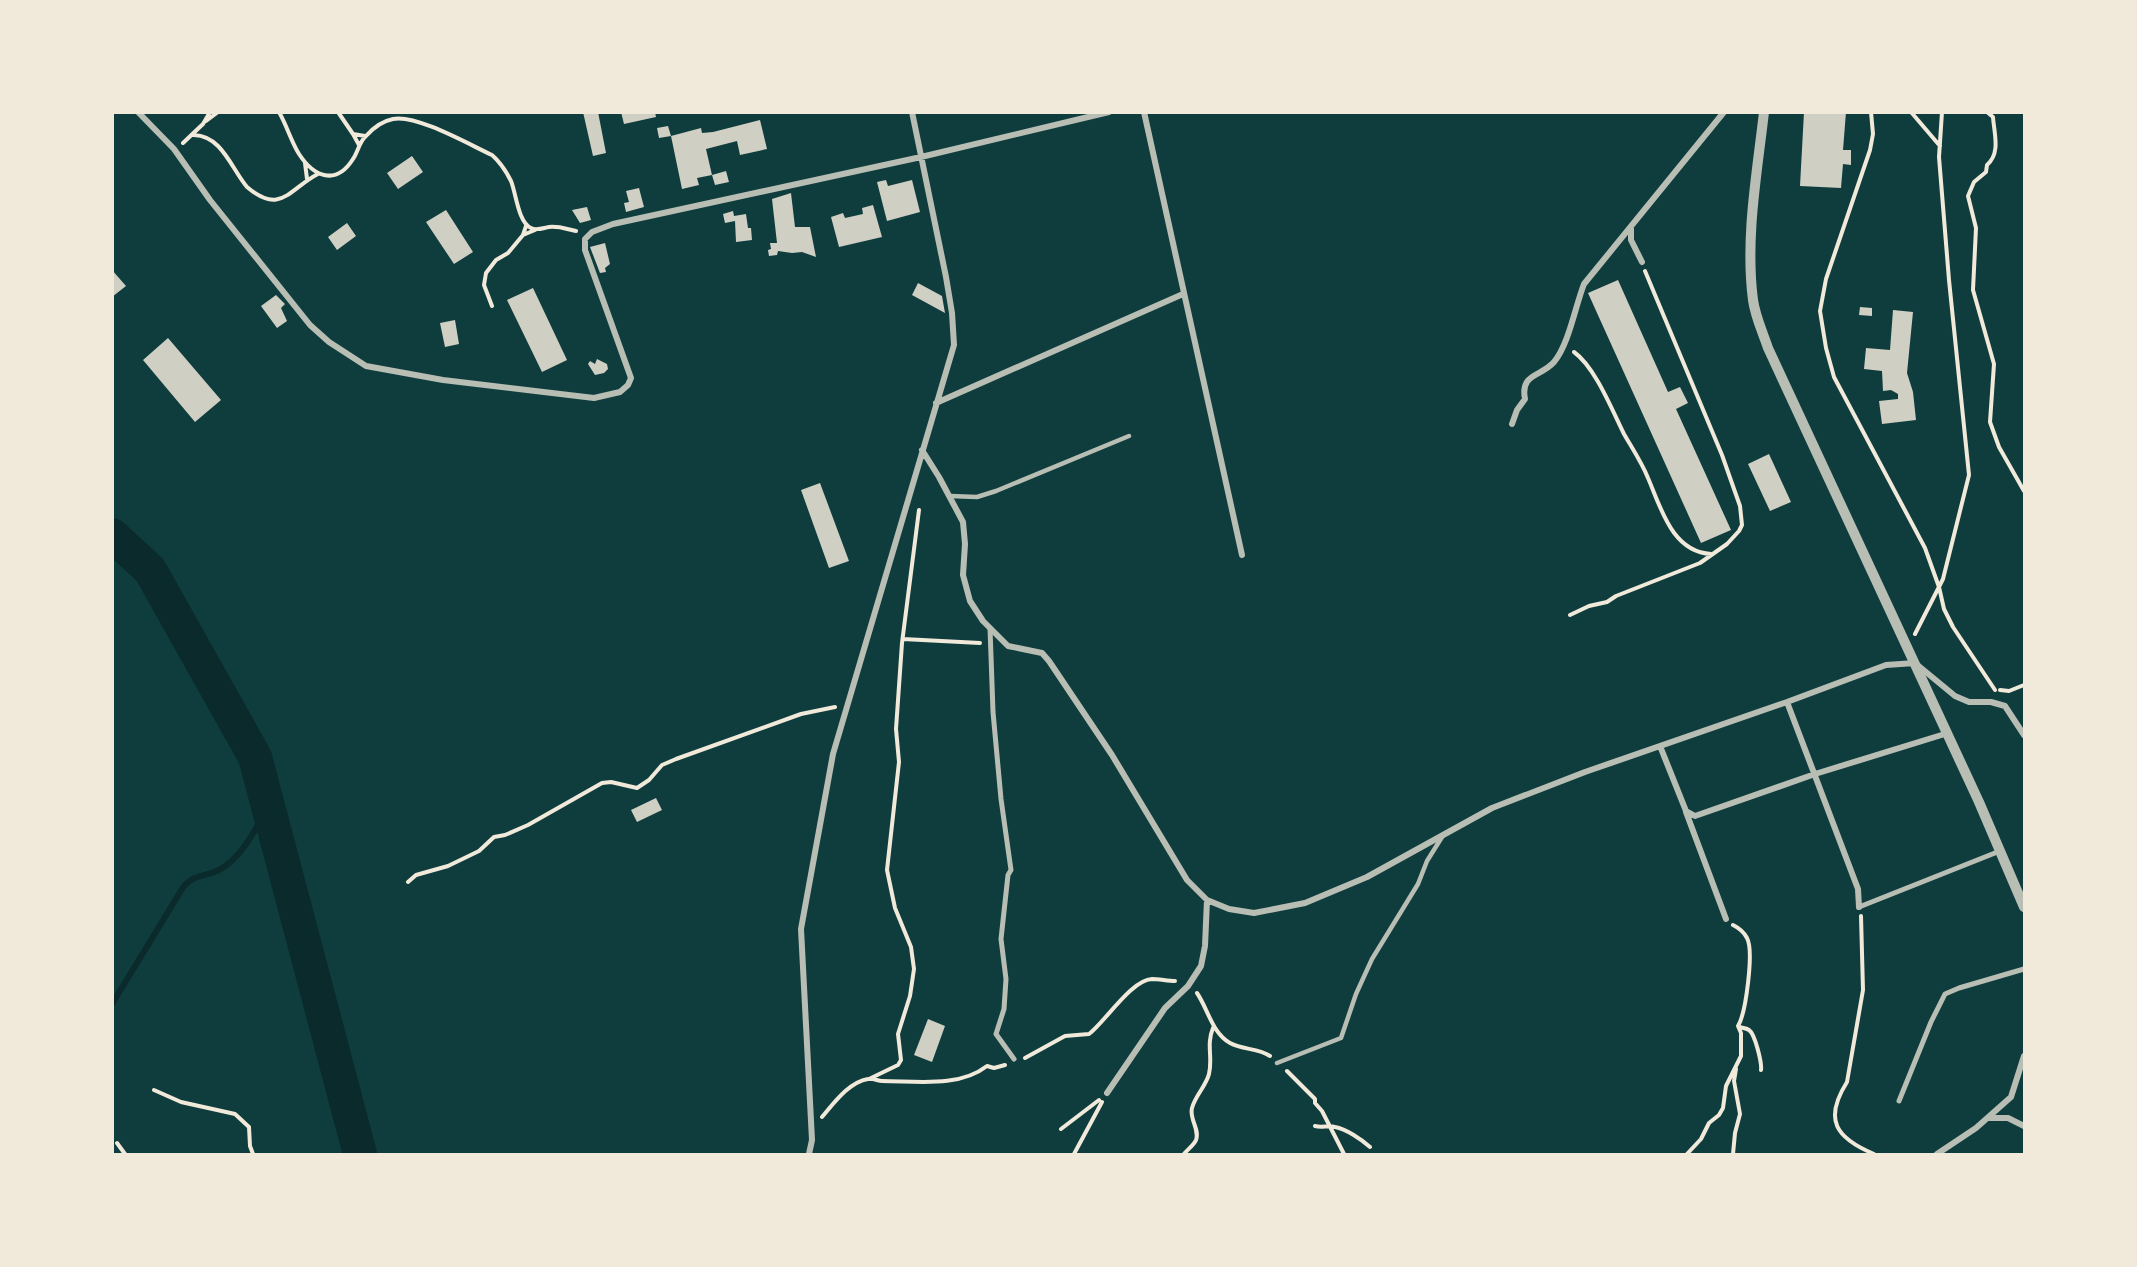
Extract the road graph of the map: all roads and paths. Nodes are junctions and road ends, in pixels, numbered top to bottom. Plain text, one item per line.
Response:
1 (138, 112) edge
2 (210, 112) edge
3 (218, 112) edge
4 (279, 112) edge
5 (338, 112) edge
6 (912, 112) edge
7 (1109, 112) edge
8 (1144, 112) edge
9 (1724, 112) edge
10 (1764, 112) edge
11 (1871, 112) edge
12 (1911, 112) edge
13 (1942, 112) edge
14 (1987, 112) edge
15 (203, 124) junction
16 (352, 134) junction
17 (194, 135) junction
18 (365, 136) junction
19 (359, 145) junction
20 (1940, 146) junction
21 (174, 149) junction
22 (921, 157) junction
23 (304, 160) junction
24 (319, 174) junction
25 (307, 180) junction
26 (526, 224) junction
27 (1631, 227) junction
28 (536, 230) junction
29 (592, 232) junction
30 (524, 235) junction
31 (1641, 262) joint
32 (1183, 294) junction
33 (492, 306) dead end
34 (1564, 346) junction
35 (936, 403) junction
36 (1512, 424) dead end
37 (1129, 436) dead end
38 (922, 450) junction
39 (2025, 491) edge
40 (950, 496) junction
41 (920, 502) dead end
42 (1712, 554) junction
43 (1242, 555) dead end
44 (1939, 587) junction
45 (1570, 615) dead end
46 (990, 628) junction
47 (903, 639) junction
48 (991, 644) junction
49 (1908, 648) junction
50 (1915, 663) junction
51 (2025, 685) edge
52 (1994, 688) junction
53 (1787, 702) junction
54 (848, 705) junction
55 (2005, 706) junction
56 (1948, 733) junction
57 (2025, 735) edge
58 (1660, 746) junction
59 (1815, 774) junction
60 (1686, 812) junction
61 (1695, 816) junction
62 (1692, 827) junction
63 (1443, 836) junction
64 (2001, 851) junction
65 (408, 882) dead end
66 (1208, 900) junction
67 (1859, 907) junction
68 (2025, 907) edge
69 (1726, 919) joint
70 (2025, 969) edge
71 (1738, 1026) junction
72 (1214, 1027) dead end
73 (2025, 1056) edge
74 (1014, 1059) dead end
75 (1277, 1063) dead end
76 (1737, 1066) junction
77 (1761, 1070) dead end
78 (869, 1079) dead end
79 (154, 1090) dead end
80 (1107, 1094) junction
81 (1899, 1101) dead end
82 (1987, 1118) junction
83 (1315, 1126) dead end
84 (2025, 1126) edge
85 (1061, 1129) dead end
86 (117, 1143) dead end
87 (1370, 1147) dead end
88 (125, 1155) edge
89 (253, 1155) edge
90 (809, 1155) edge
91 (1074, 1155) edge
92 (1184, 1155) edge
93 (1687, 1155) edge
94 (1734, 1155) edge
95 (1874, 1155) edge
96 (1937, 1155) edge

1 - 21 street
2 - 15 path
3 - 15 path
4 - 23 path
5 - 16 path
6 - 22 street
7 - 22 street
8 - 32 street
9 - 27 street
10 - 49 street
11 - 44 path
12 - 20 path
13 - 20 path
14 - 39 path
15 - 17 path
16 - 18 path
16 - 19 path
17 - 21 path
17 - 25 path
18 - 19 path
18 - 26 path
19 - 24 path
20 - 44 path
21 - 29 street
22 - 29 street
22 - 35 street
23 - 24 path
23 - 25 path
24 - 25 path
26 - 28 path
26 - 30 path
27 - 31 street
27 - 34 street
28 - 29 path
28 - 30 path
30 - 33 path
31 - 42 path
32 - 35 street
32 - 43 street
34 - 36 street
34 - 42 path
35 - 38 street
37 - 40 lane
38 - 40 street
38 - 54 street
40 - 46 street
41 - 47 path
42 - 45 path
44 - 49 path
44 - 52 path
46 - 48 street
46 - 66 street
47 - 48 path
47 - 78 path
48 - 74 street
49 - 50 street
50 - 53 street
50 - 55 street
50 - 56 street
51 - 52 path
52 - 55 path
53 - 58 street
53 - 59 street
54 - 65 path
54 - 90 street
55 - 57 street
56 - 59 street
56 - 64 street
58 - 60 street
58 - 63 street
59 - 61 street
59 - 67 street
60 - 61 street
60 - 62 street
61 - 62 street
62 - 69 street
63 - 66 street
63 - 75 lane
64 - 67 street
64 - 68 street
66 - 80 street
67 - 95 path
69 - 71 path
70 - 81 street
71 - 76 path
71 - 77 path
72 - 92 path
73 - 82 street
76 - 93 path
76 - 94 path
79 - 89 path
80 - 85 path
80 - 91 path
82 - 84 street
82 - 96 street
83 - 87 path
86 - 88 path

